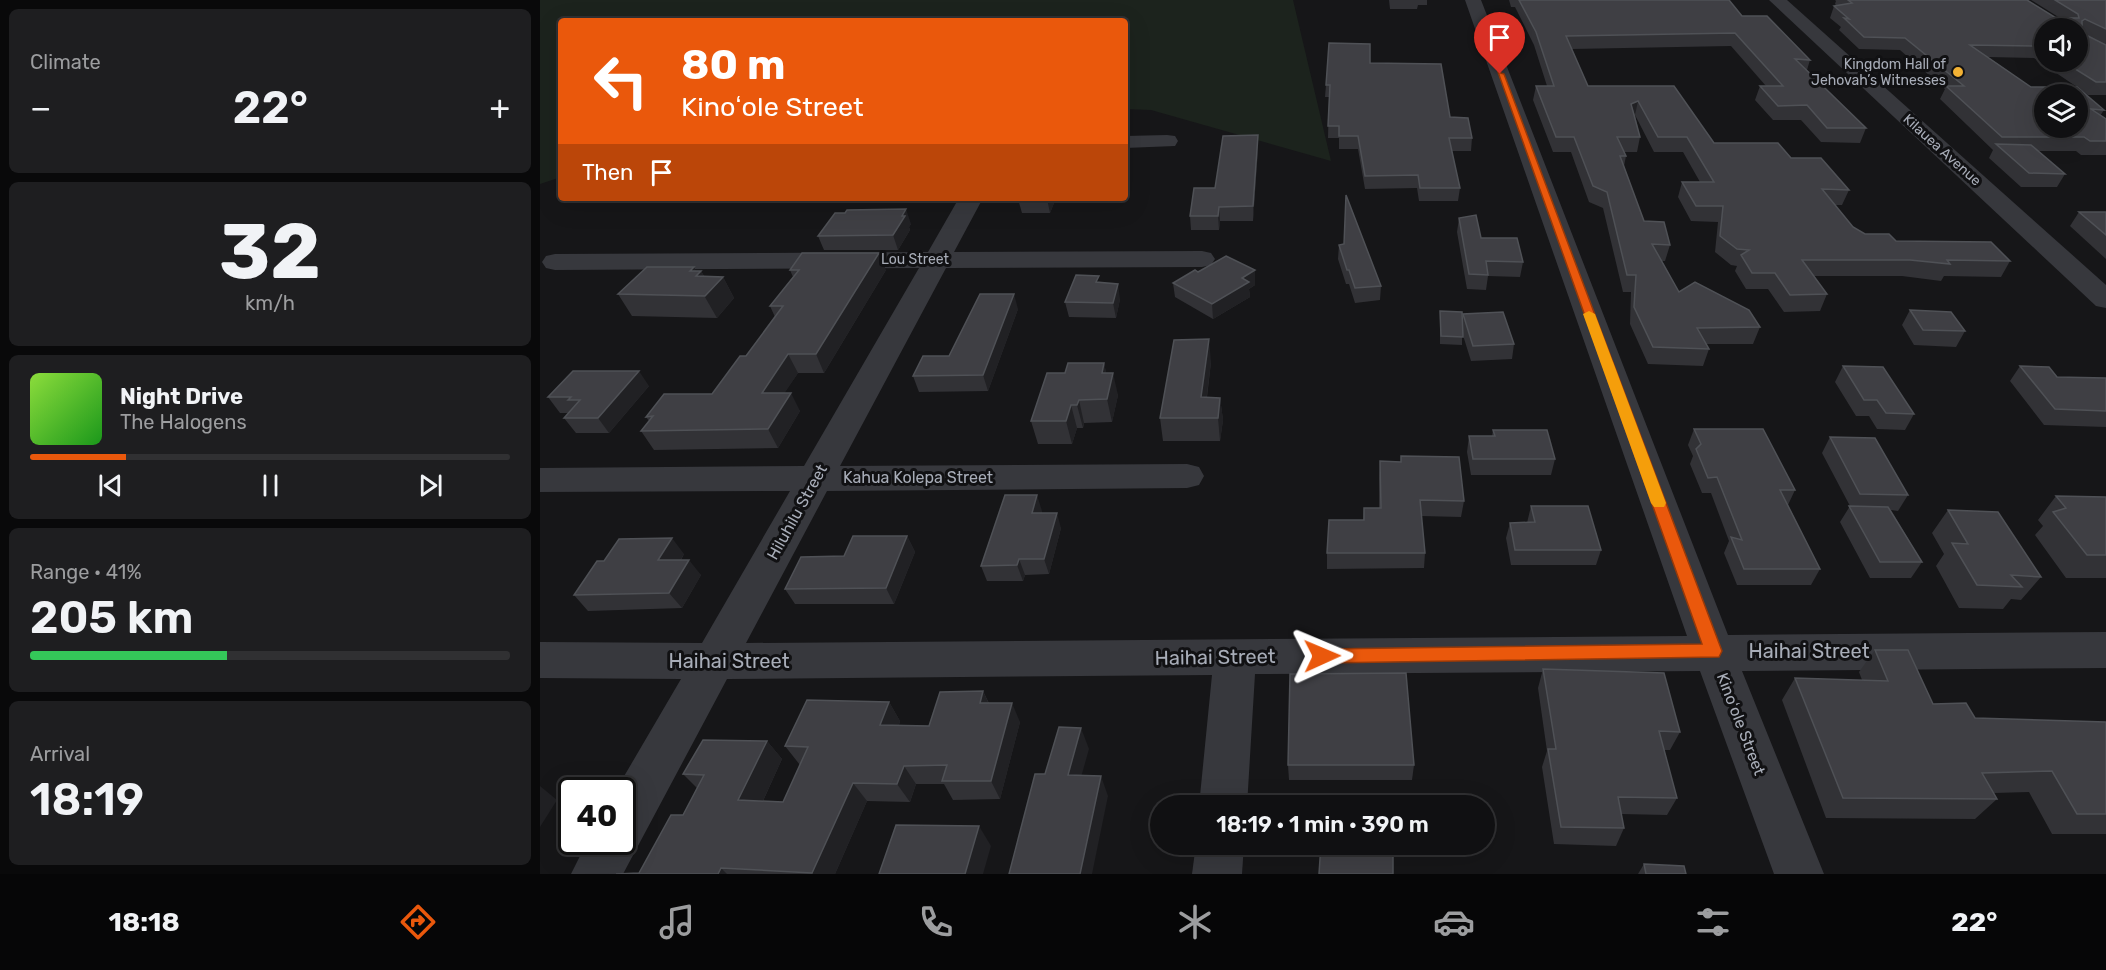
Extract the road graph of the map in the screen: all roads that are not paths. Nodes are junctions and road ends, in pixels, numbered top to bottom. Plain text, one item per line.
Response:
1 (1473, 0) edge
2 (1777, 0) edge
3 (1167, 141) dead end
4 (1128, 142) edge
5 (969, 201) edge
6 (938, 259) junction
7 (1203, 259) dead end
8 (555, 262) dead end
9 (2106, 300) edge
10 (1187, 476) dead end
11 (816, 478) junction
12 (540, 480) edge
13 (2106, 650) edge
14 (1713, 651) junction
15 (1235, 657) junction
16 (540, 660) edge
17 (714, 662) junction
18 (1224, 795) edge
19 (636, 801) edge
20 (607, 855) edge
21 (1219, 855) edge
22 (596, 874) edge
23 (1217, 874) edge
24 (1799, 874) edge

1 - 14 street, Kinoʻole Street
2 - 9 street, Kilauea Avenue
3 - 4 street
5 - 6 street, Hiluhilu Street
6 - 7 street, Lou Street
6 - 8 street, Lou Street
6 - 11 street, Hiluhilu Street
10 - 11 street, Kahua Kolepa Street
11 - 12 street, Kahua Kolepa Street
11 - 17 street, Hiluhilu Street
13 - 14 street, Haihai Street
14 - 15 street, Haihai Street
14 - 24 street, Kinoʻole Street
15 - 17 street, Haihai Street
15 - 18 street
16 - 17 street, Haihai Street
17 - 19 street, Hiluhilu Street
20 - 22 street
21 - 23 street

